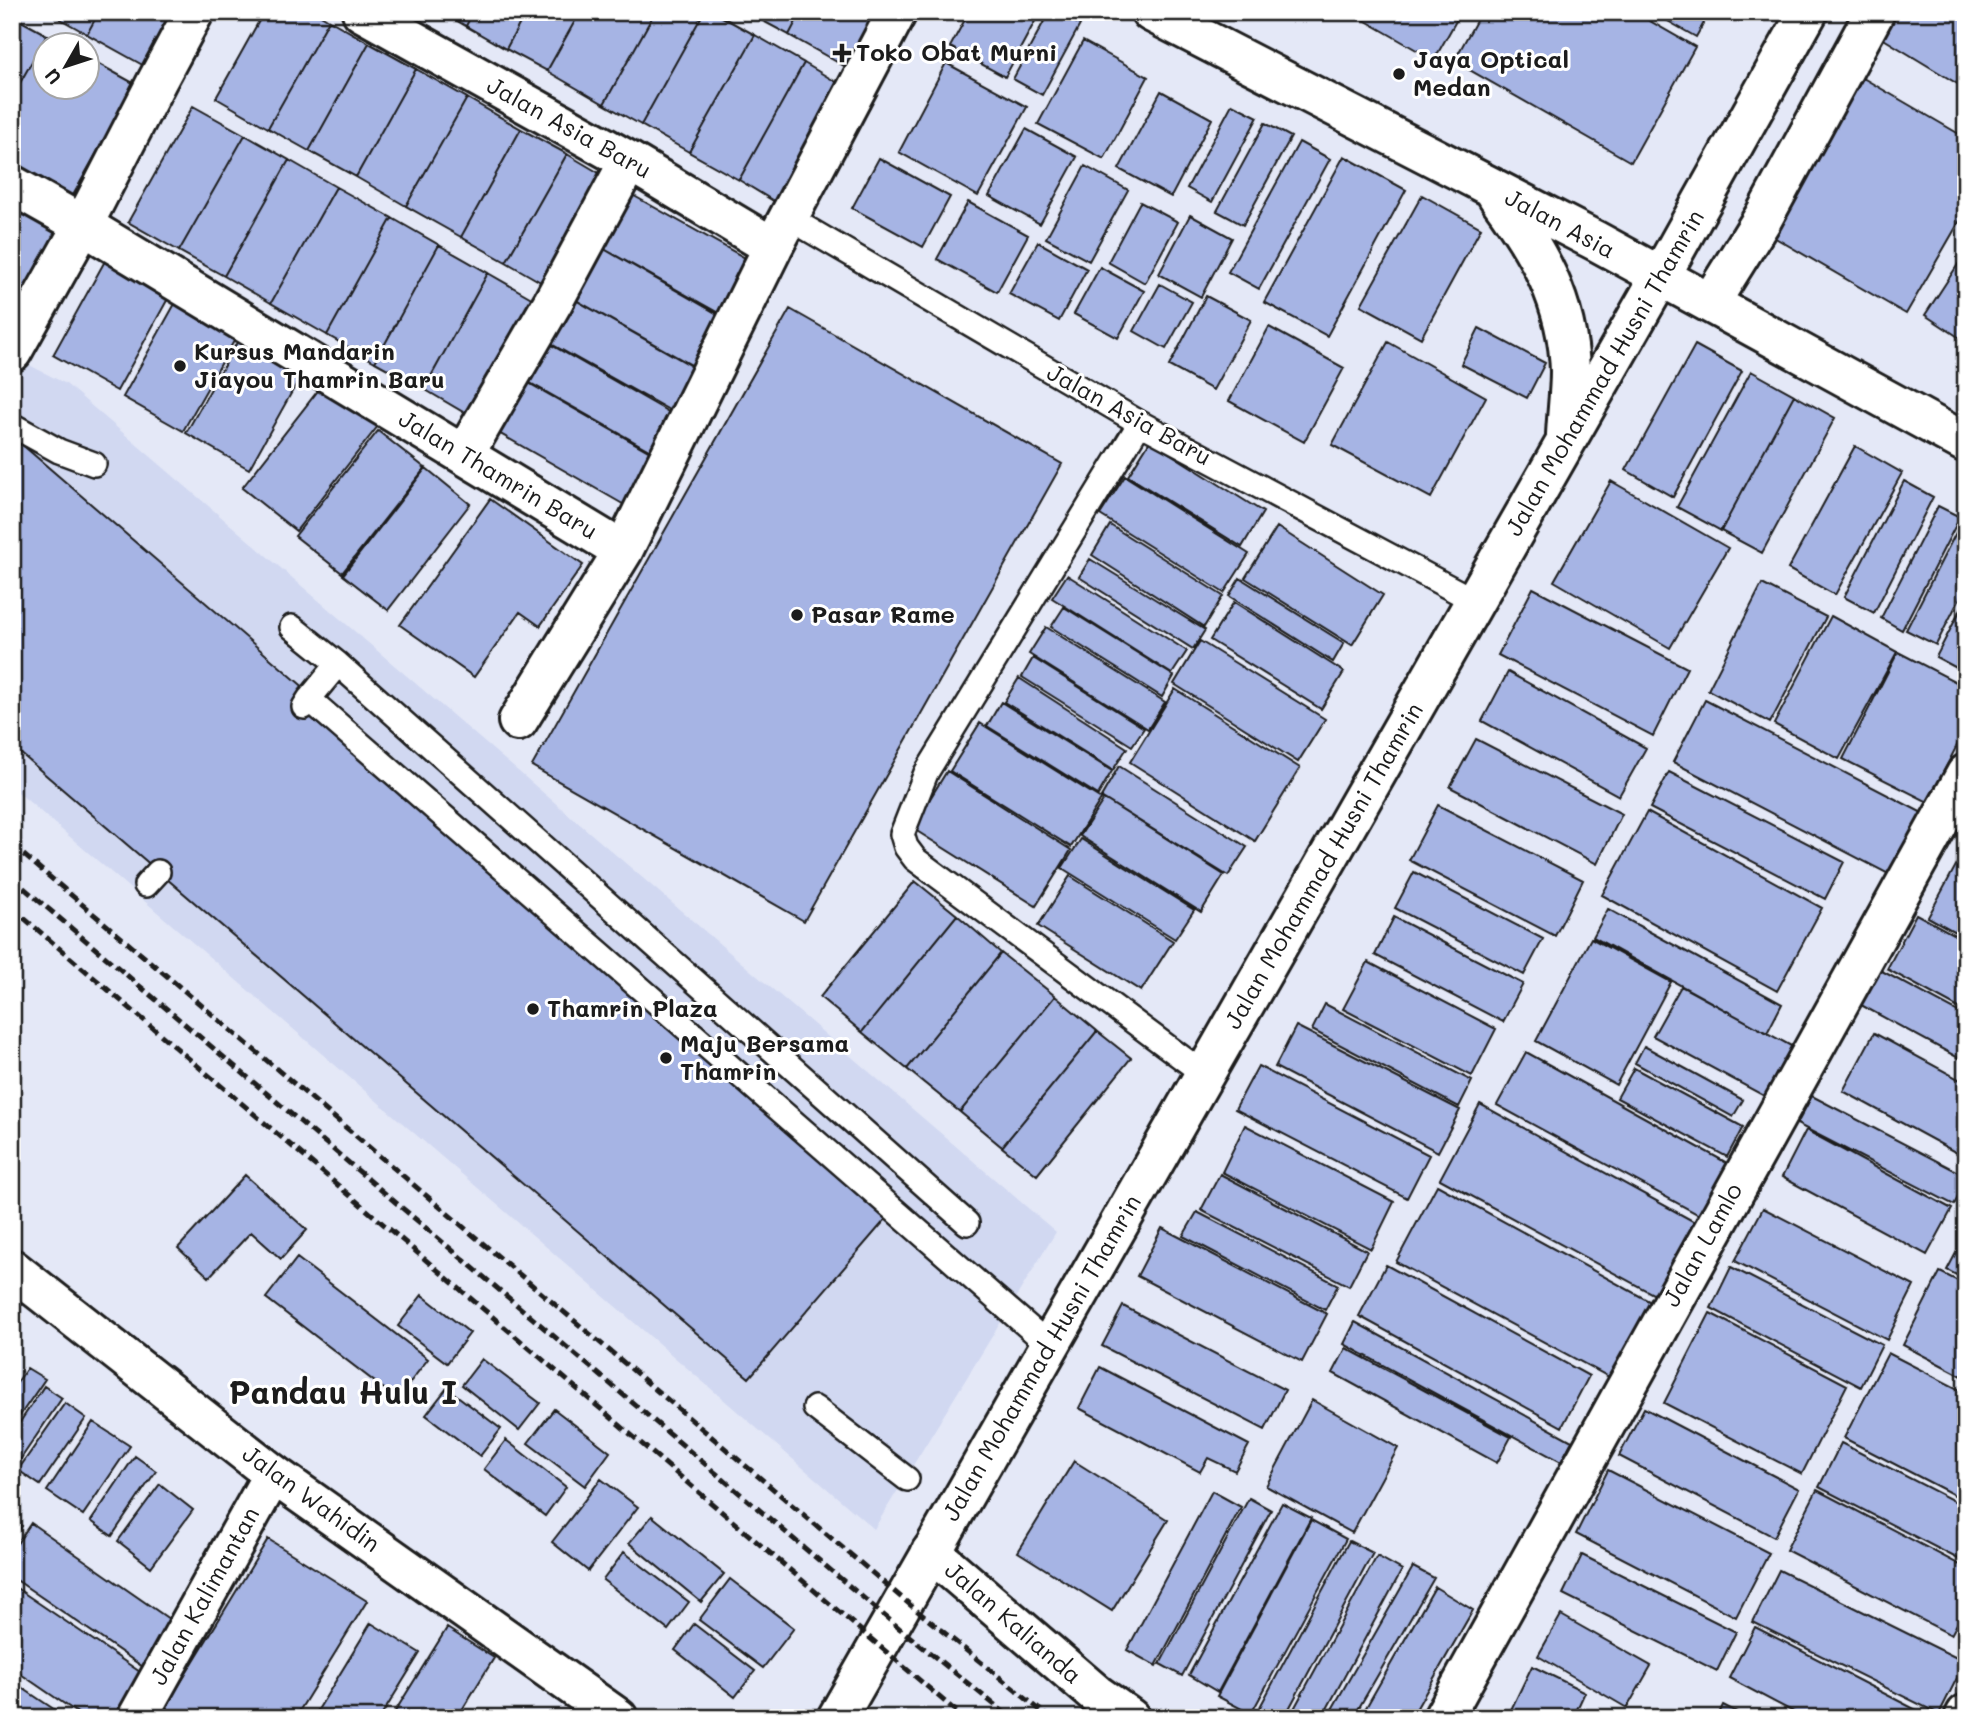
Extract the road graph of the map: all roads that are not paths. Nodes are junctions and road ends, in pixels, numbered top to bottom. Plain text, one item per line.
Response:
1 (194, 12) edge
2 (362, 12) edge
3 (897, 12) edge
4 (1151, 12) edge
5 (1808, 12) edge
6 (1875, 12) edge
7 (629, 161) junction
8 (12, 185) edge
9 (1492, 188) junction
10 (83, 225) junction
11 (781, 232) junction
12 (1660, 276) junction
13 (1710, 303) junction
14 (12, 352) edge
15 (1140, 423) junction
16 (12, 425) edge
17 (1566, 442) junction
18 (1966, 443) edge
19 (464, 455) junction
20 (94, 464) dead end
21 (623, 551) junction
22 (1475, 601) junction
23 (292, 627) dead end
24 (338, 664) junction
25 (518, 721) dead end
26 (1966, 774) edge
27 (1205, 1074) junction
28 (967, 1223) dead end
29 (12, 1269) edge
30 (1049, 1345) junction
31 (814, 1408) dead end
32 (273, 1474) junction
33 (907, 1479) dead end
34 (931, 1552) junction
35 (136, 1718) edge
36 (618, 1718) edge
37 (836, 1718) edge
38 (1130, 1718) edge
39 (1443, 1718) edge

1 - 10 street
2 - 7 street, Jalan Asia Baru
3 - 11 street
4 - 9 street, Jalan Asia
5 - 12 street, Jalan Mohammad Husni Thamrin
6 - 13 street
7 - 11 street, Jalan Asia Baru
7 - 19 street
8 - 10 street, Jalan Thamrin Baru
9 - 12 street, Jalan Asia
9 - 17 street
10 - 14 street
10 - 19 street, Jalan Thamrin Baru
11 - 15 lane, Jalan Asia Baru
11 - 21 street
12 - 13 street, Jalan Asia
12 - 17 street, Jalan Mohammad Husni Thamrin
13 - 18 street, Jalan Asia
15 - 22 lane, Jalan Asia Baru
15 - 27 lane
16 - 20 lane
17 - 22 street, Jalan Mohammad Husni Thamrin
19 - 21 street, Jalan Thamrin Baru
21 - 25 street
22 - 27 street, Jalan Mohammad Husni Thamrin
23 - 24 lane
24 - 28 lane
24 - 30 lane
26 - 39 street, Jalan Lamlo
27 - 30 street, Jalan Mohammad Husni Thamrin
29 - 32 street, Jalan Wahidin
30 - 34 street, Jalan Mohammad Husni Thamrin
31 - 33 lane
32 - 35 street, Jalan Kalimantan
32 - 36 street, Jalan Wahidin
34 - 37 street, Jalan Mohammad Husni Thamrin
34 - 38 street, Jalan Kalianda

